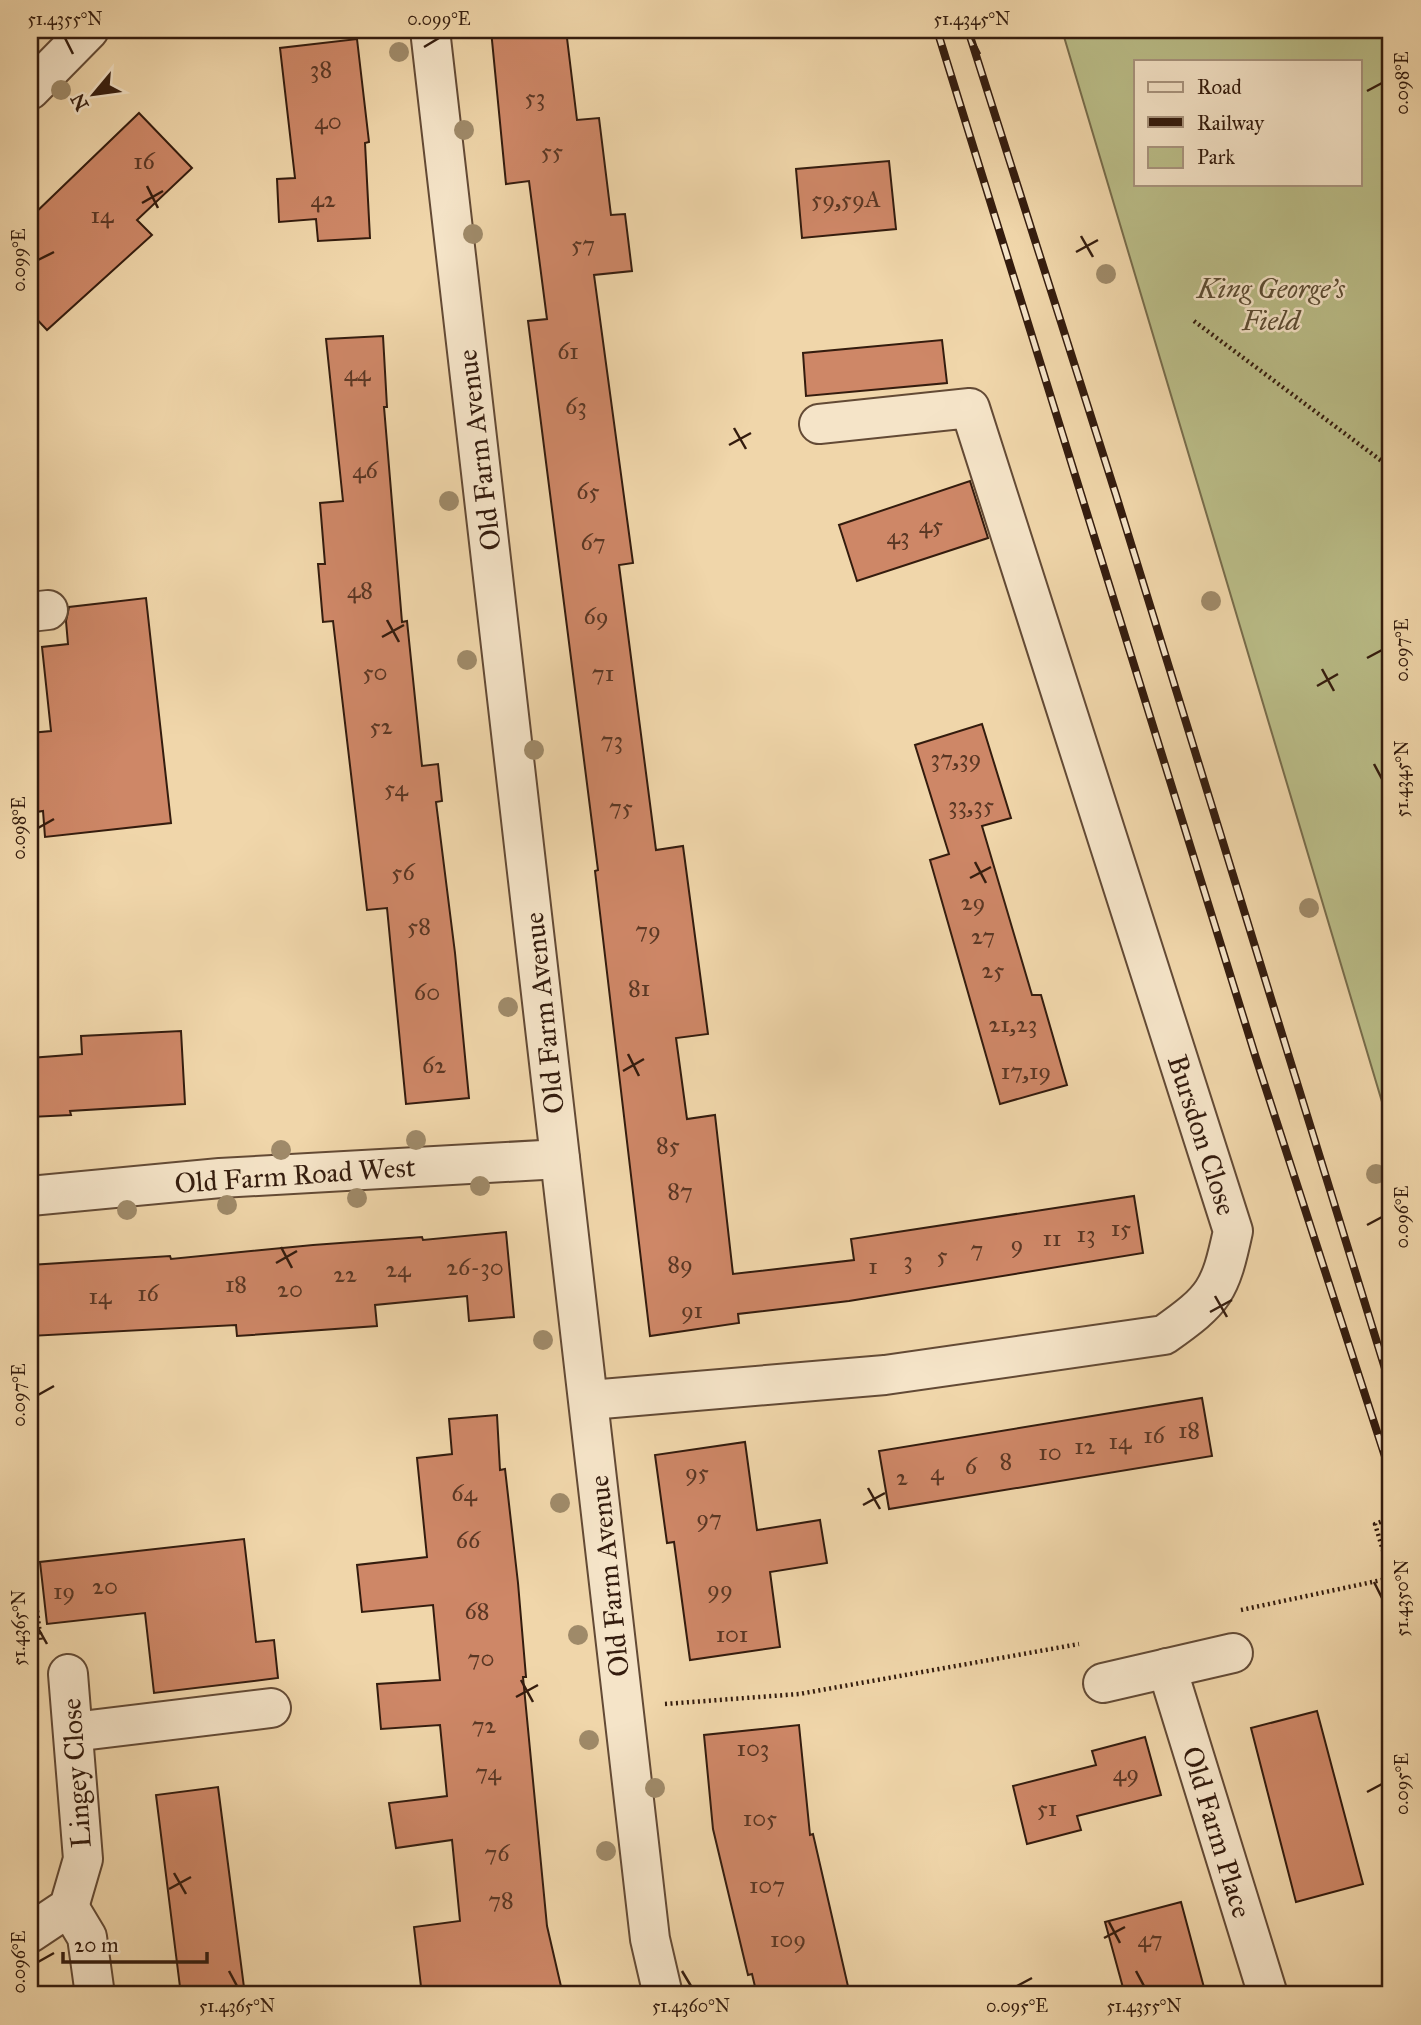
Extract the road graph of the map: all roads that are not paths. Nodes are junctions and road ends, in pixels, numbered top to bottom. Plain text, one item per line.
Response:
1 (89, 30) edge
2 (430, 30) edge
3 (30, 90) edge
4 (819, 424) dead end
5 (560, 1159) junction
6 (30, 1196) edge
7 (590, 1400) junction
8 (1233, 1653) dead end
9 (1167, 1668) junction
10 (68, 1674) road end
11 (1103, 1683) dead end
12 (271, 1708) dead end
13 (73, 1732) junction
14 (69, 1907) junction
15 (30, 1933) edge
16 (95, 1995) edge
17 (663, 1995) edge
18 (1268, 1995) edge

1 - 3 street
2 - 5 street, Old Farm Avenue
4 - 7 street, Bursdon Close
5 - 6 street, Old Farm Road West
5 - 7 street, Old Farm Avenue
7 - 17 street, Old Farm Avenue
8 - 9 street
9 - 11 street
9 - 18 street, Old Farm Place
10 - 13 street, Lingey Close
12 - 13 street
13 - 14 street, Lingey Close
14 - 15 street
14 - 16 street

